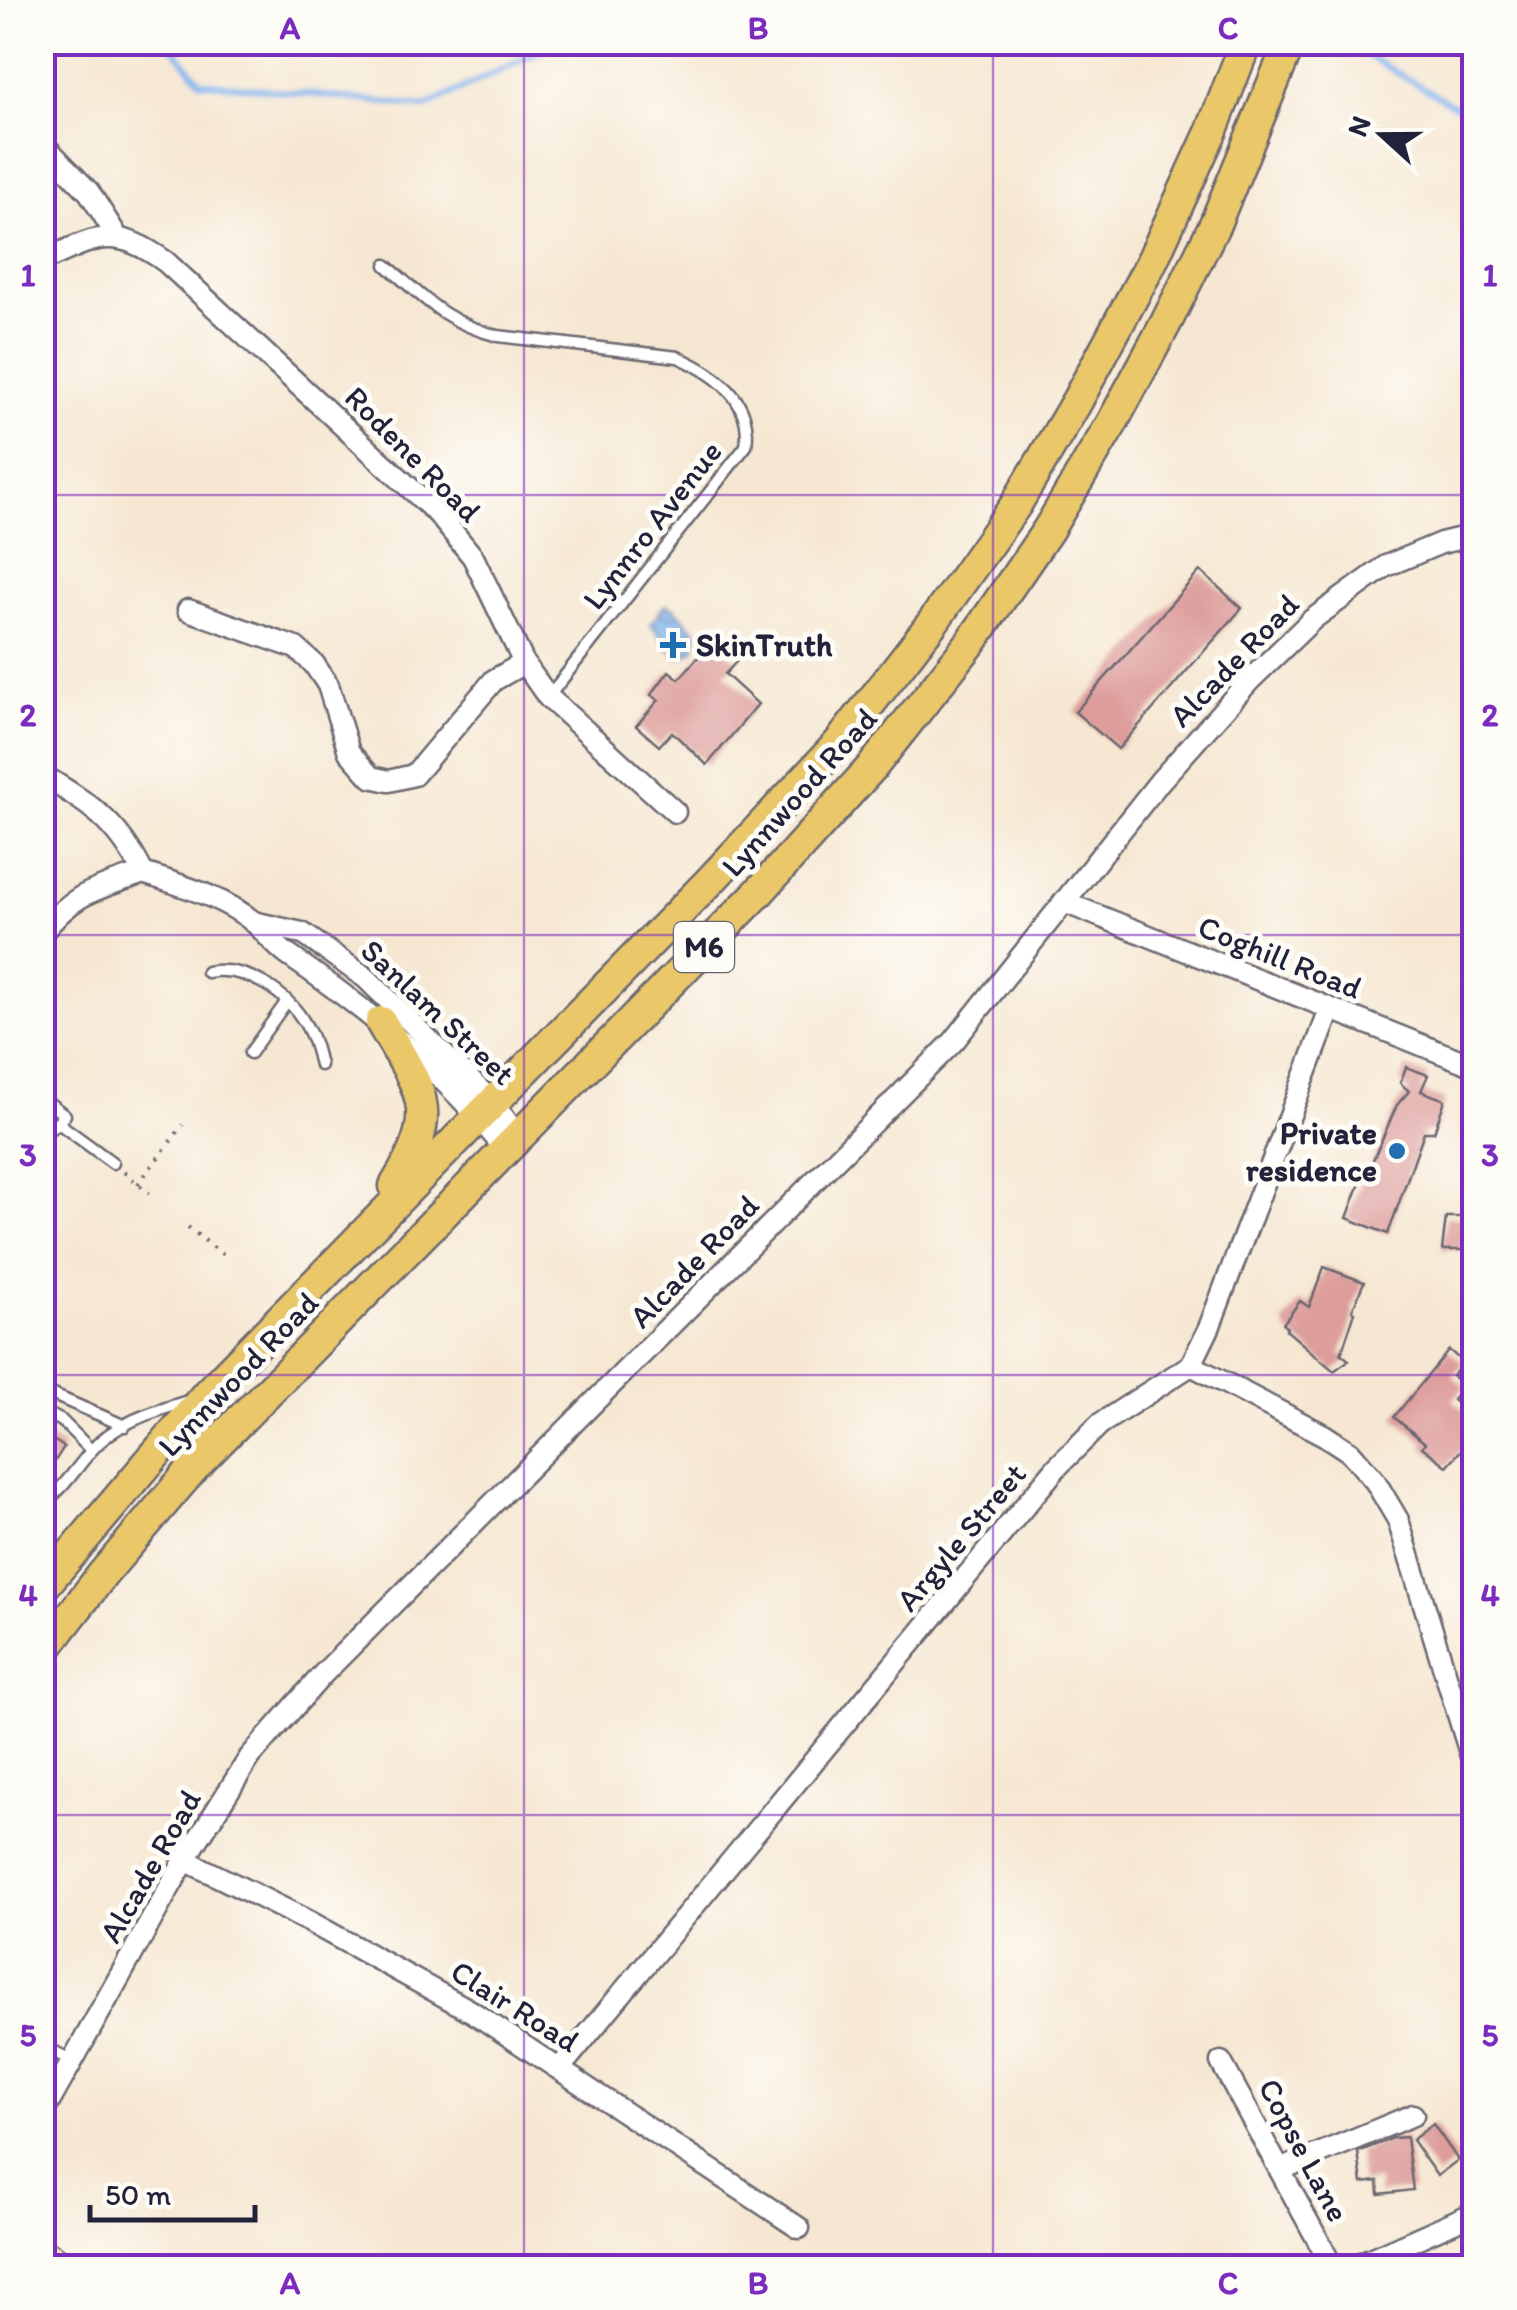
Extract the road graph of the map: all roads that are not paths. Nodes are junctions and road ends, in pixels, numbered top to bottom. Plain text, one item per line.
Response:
1 (1246, 42) edge
2 (1290, 42) edge
3 (42, 143) edge
4 (118, 238) junction
5 (42, 261) edge
6 (386, 265) dead end
7 (1474, 535) edge
8 (188, 610) dead end
9 (524, 664) junction
10 (548, 697) junction
11 (42, 775) edge
12 (675, 812) dead end
13 (143, 873) junction
14 (1064, 902) junction
15 (254, 922) junction
16 (42, 932) edge
17 (208, 972) dead end
18 (287, 1002) junction
19 (1330, 1010) junction
20 (381, 1022) junction
21 (250, 1053) dead end
22 (320, 1065) dead end
23 (1474, 1066) edge
24 (42, 1098) edge
25 (485, 1109) junction
26 (53, 1122) edge
27 (512, 1142) junction
28 (112, 1163) road end
29 (369, 1226) junction
30 (1191, 1365) junction
31 (42, 1390) edge
32 (206, 1394) junction
33 (42, 1411) edge
34 (126, 1426) junction
35 (91, 1450) junction
36 (42, 1506) edge
37 (42, 1588) edge
38 (42, 1654) edge
39 (1474, 1766) edge
40 (185, 1860) junction
41 (42, 2044) edge
42 (73, 2062) junction
43 (1222, 2062) dead end
44 (560, 2068) junction
45 (42, 2115) edge
46 (1414, 2115) dead end
47 (1282, 2169) junction
48 (1474, 2213) edge
49 (799, 2228) dead end
50 (42, 2253) edge
51 (68, 2268) edge
52 (1334, 2268) edge
53 (1350, 2268) edge

1 - 25 main road, Lynnwood Road / M6
2 - 27 main road, Lynnwood Road / M6
3 - 4 street
4 - 5 street
4 - 9 street, Rodene Road
6 - 10 lane, Lynnro Avenue
7 - 14 street, Alcade Road
8 - 9 street
9 - 10 street, Rodene Road
10 - 12 street, Rodene Road
11 - 13 street
13 - 15 street, Sanlam Street
13 - 16 street
14 - 19 street, Coghill Road
14 - 40 street, Alcade Road
15 - 20 street, Sanlam Street
15 - 25 street, Sanlam Street
17 - 18 lane
18 - 21 lane
18 - 22 lane
19 - 23 street, Coghill Road
19 - 30 street
20 - 25 street, Sanlam Street
20 - 29 main road
24 - 26 lane
25 - 27 street, Sanlam Street
25 - 29 main road, Lynnwood Road / M6
26 - 28 lane
27 - 38 main road, Lynnwood Road / M6
29 - 32 main road, Lynnwood Road / M6
30 - 39 street
30 - 44 street, Argyle Street
31 - 34 lane
32 - 34 lane
32 - 37 main road, Lynnwood Road / M6
33 - 35 lane
34 - 35 lane
35 - 36 lane
40 - 42 street, Alcade Road
40 - 44 street, Clair Road
41 - 42 lane
42 - 45 street, Alcade Road
43 - 47 street, Copse Lane
44 - 49 street, Clair Road
46 - 47 street
47 - 52 street, Copse Lane
48 - 53 street
50 - 51 street

